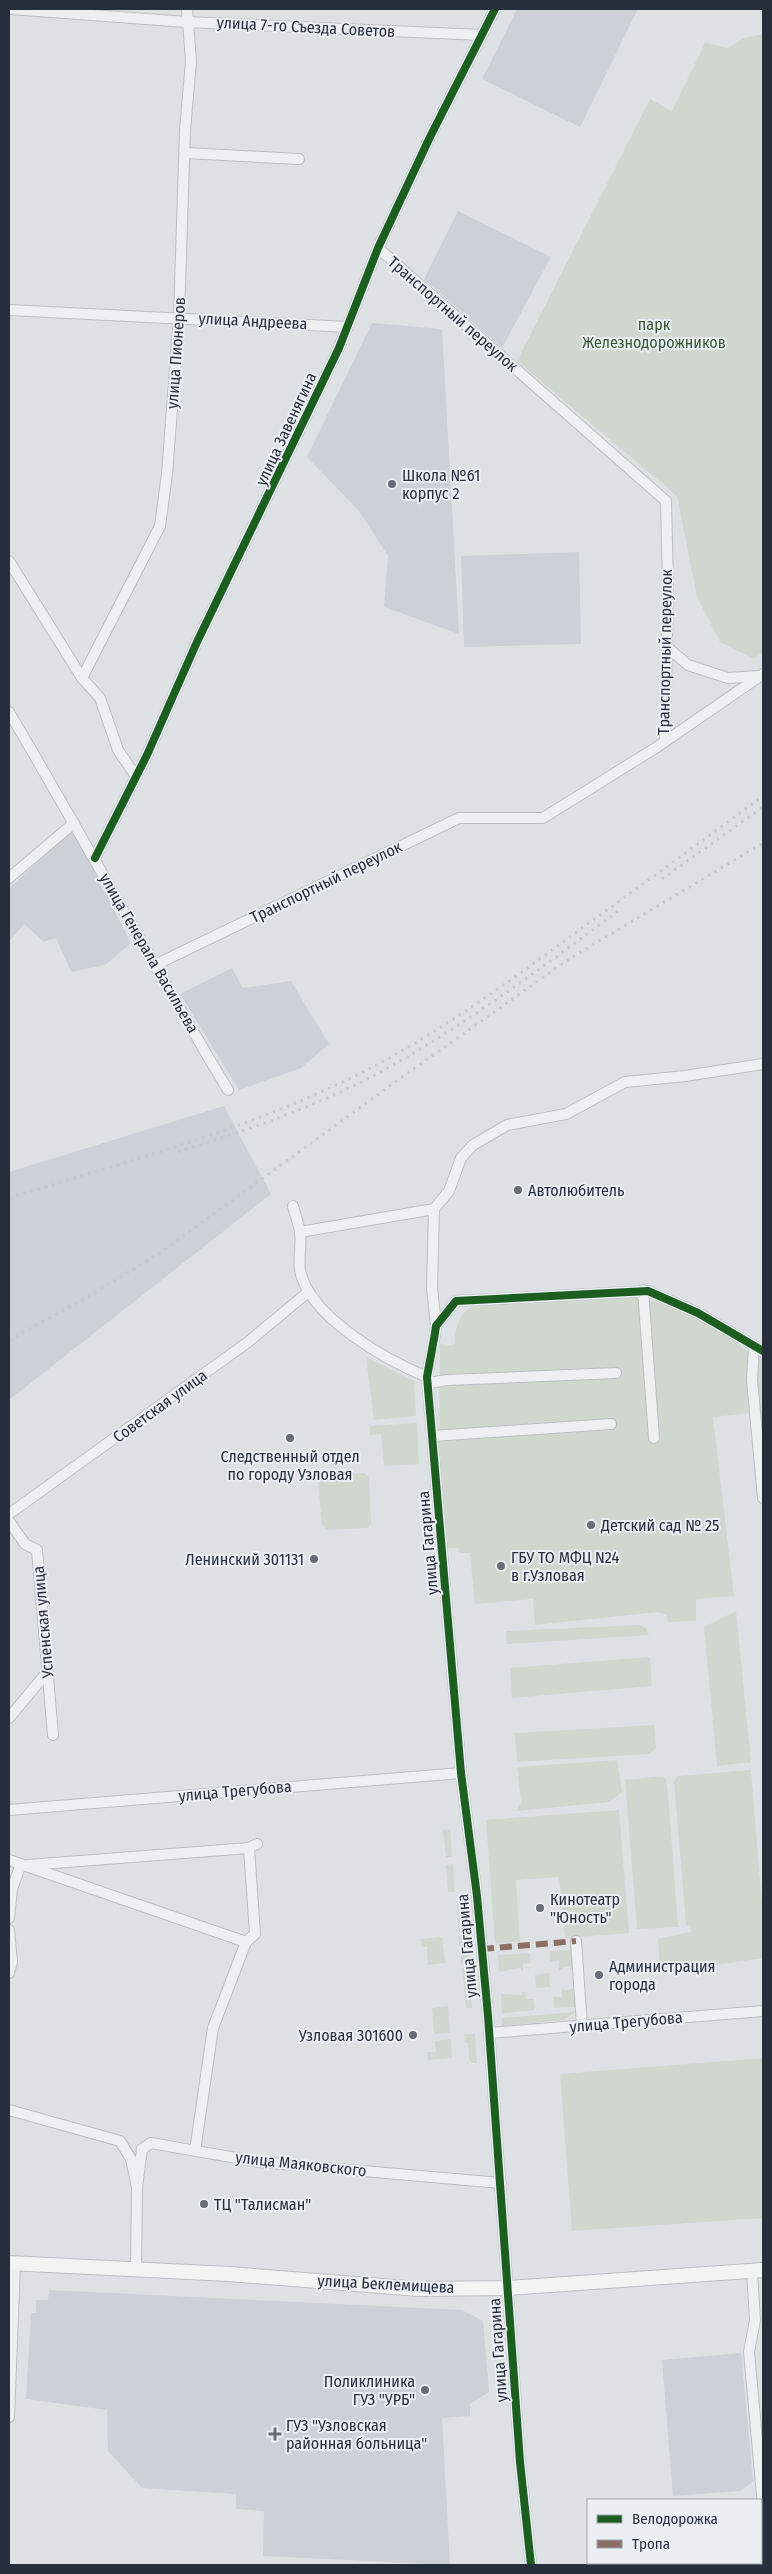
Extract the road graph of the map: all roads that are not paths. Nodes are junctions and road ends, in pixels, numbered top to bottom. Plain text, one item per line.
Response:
1 (10, 9) edge
2 (187, 9) edge
3 (495, 9) edge
4 (186, 22) junction
5 (482, 35) junction
6 (185, 153) junction
7 (299, 159) dead end
8 (378, 248) junction
9 (9, 310) edge
10 (180, 317) junction
11 (348, 327) junction
12 (9, 561) edge
13 (667, 647) junction
14 (763, 674) edge
15 (82, 678) junction
16 (9, 712) edge
17 (665, 741) junction
18 (135, 775) junction
19 (74, 823) junction
20 (95, 858) junction
21 (9, 878) edge
22 (155, 965) junction
23 (763, 1064) edge
24 (228, 1090) dead end
25 (293, 1206) dead end
26 (434, 1209) junction
27 (300, 1232) junction
28 (643, 1290) junction
29 (307, 1293) junction
30 (436, 1326) junction
31 (760, 1348) edge
32 (616, 1373) dead end
33 (428, 1380) junction
34 (611, 1424) dead end
35 (432, 1436) junction
36 (654, 1438) dead end
37 (763, 1498) edge
38 (9, 1514) edge
39 (9, 1521) edge
40 (48, 1671) junction
41 (9, 1718) edge
42 (53, 1735) dead end
43 (461, 1773) junction
44 (9, 1810) edge
45 (9, 1860) edge
46 (23, 1865) junction
47 (9, 1918) edge
48 (9, 1930) edge
49 (576, 1941) dead end
50 (246, 1942) junction
51 (9, 1973) edge
52 (763, 2011) edge
53 (582, 2026) junction
54 (489, 2033) junction
55 (9, 2110) edge
56 (195, 2151) junction
57 (501, 2183) junction
58 (137, 2186) junction
59 (12, 2264) edge
60 (136, 2269) junction
61 (758, 2271) edge
62 (508, 2288) junction
63 (9, 2417) edge
64 (763, 2506) edge
65 (531, 2565) edge

1 - 4 street, улица 7-го Съезда Советов
2 - 4 street, улица Пионеров
3 - 5 street, улица Завенягина
4 - 5 street, улица 7-го Съезда Советов
4 - 6 street, улица Пионеров
5 - 8 street, улица Завенягина
6 - 7 street
6 - 10 street, улица Пионеров
8 - 11 street, улица Завенягина
8 - 13 street, Транспортный переулок
9 - 10 street, улица Андреева
10 - 11 street, улица Андреева
10 - 15 street, улица Пионеров
11 - 18 street, улица Завенягина
12 - 15 street
13 - 14 street
13 - 17 street, Транспортный переулок
14 - 17 street
15 - 18 street
16 - 19 street, улица Генерала Васильева
17 - 22 street, Транспортный переулок
18 - 20 street, улица Завенягина
19 - 20 street, улица Генерала Васильева
19 - 21 street
20 - 22 street, улица Генерала Васильева
22 - 24 street, улица Генерала Васильева
23 - 26 street
25 - 27 street
26 - 27 street
26 - 30 street
27 - 29 street
28 - 30 street
28 - 31 street
28 - 36 street
29 - 33 street
29 - 38 street, Советская улица
30 - 33 street, улица Гагарина
31 - 37 street
32 - 33 street
33 - 35 street, улица Гагарина
34 - 35 street
35 - 43 street, улица Гагарина
39 - 40 street, Успенская улица
40 - 41 street
40 - 42 street, Успенская улица
43 - 44 street, улица Трегубова
43 - 54 street, улица Гагарина
45 - 46 street
46 - 47 street
46 - 50 street
46 - 50 street
48 - 51 street
49 - 53 street
50 - 56 street
52 - 53 street, улица Трегубова
53 - 54 street, улица Трегубова
54 - 57 street, улица Гагарина
55 - 58 street, улица Маяковского
56 - 57 street, улица Маяковского
56 - 58 street, улица Маяковского
57 - 62 street, улица Гагарина
58 - 60 street, улица Маяковского
59 - 60 main road, улица Беклемищева
59 - 63 street
60 - 62 main road, улица Беклемищева
61 - 62 main road, улица Беклемищева
61 - 64 street
62 - 65 street, улица Гагарина

